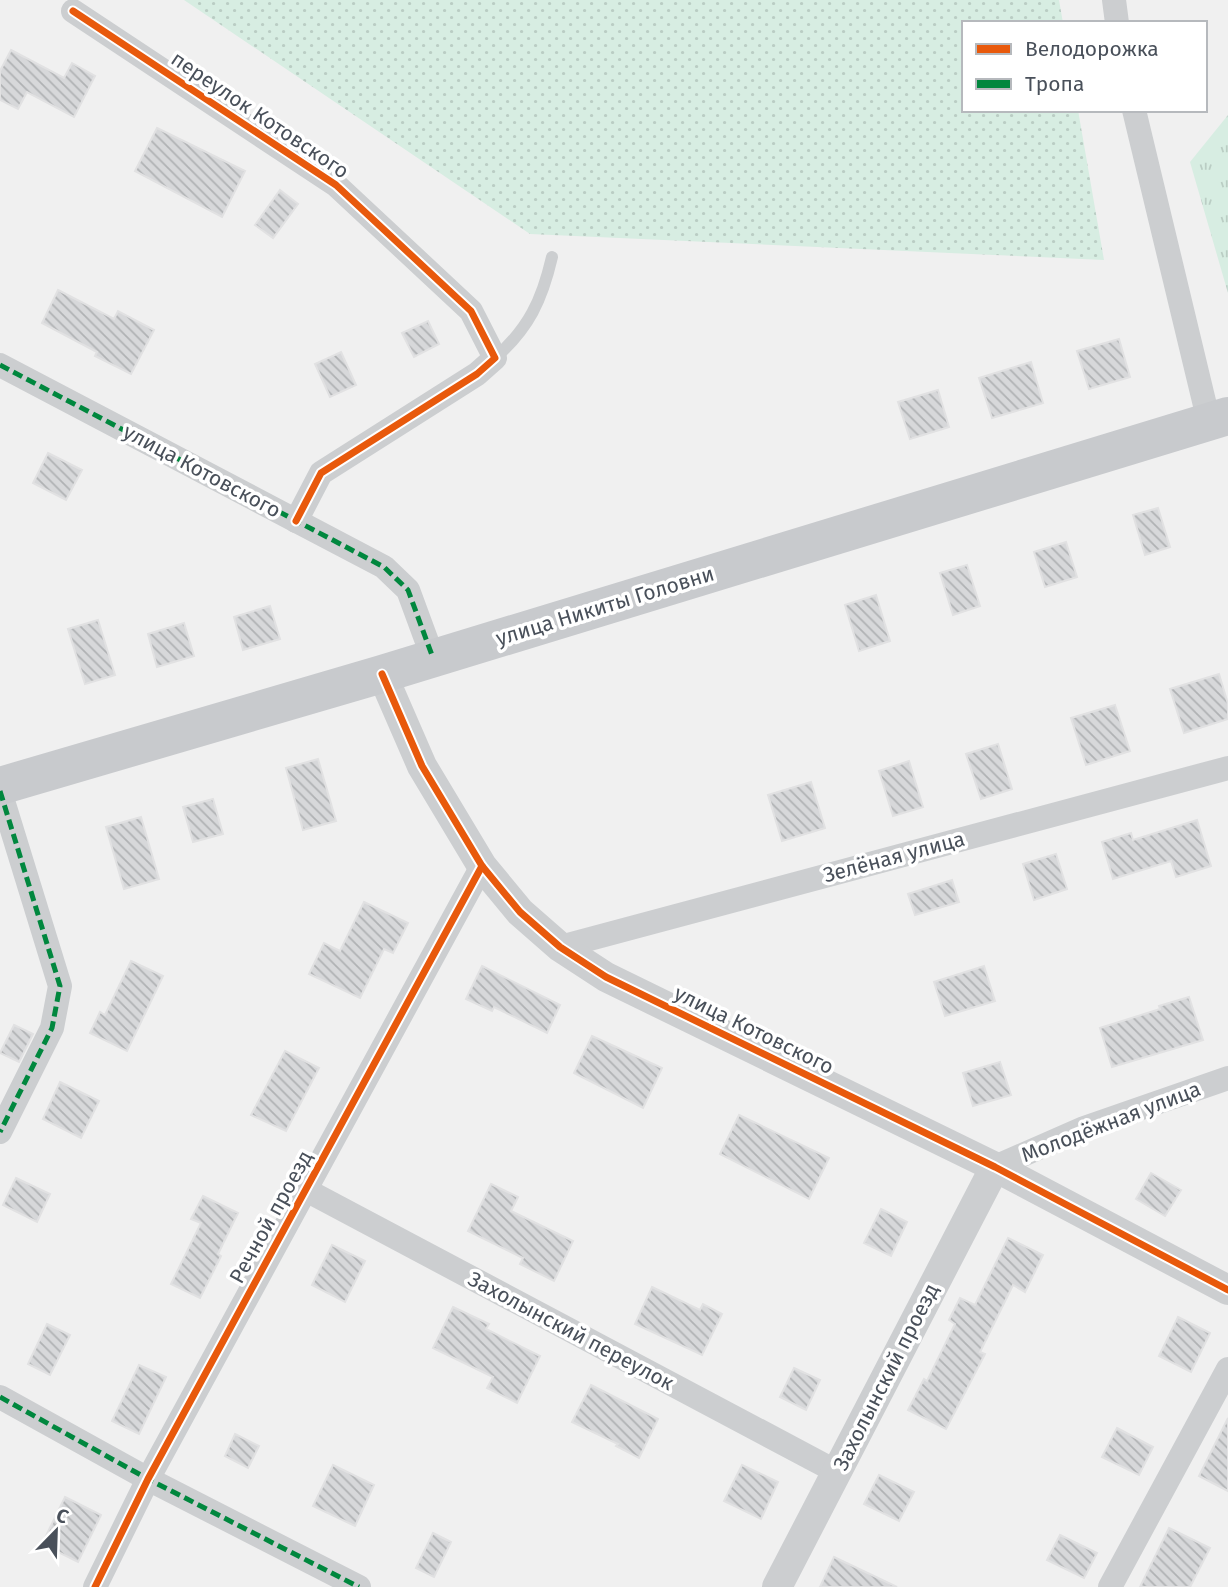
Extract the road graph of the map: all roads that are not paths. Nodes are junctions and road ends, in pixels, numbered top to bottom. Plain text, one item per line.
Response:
1 (1114, 0) edge
2 (73, 11) dead end
3 (1117, 21) edge
4 (1135, 112) edge
5 (552, 257) dead end
6 (495, 358) junction
7 (0, 365) edge
8 (1218, 419) edge
9 (296, 521) junction
10 (433, 658) junction
11 (382, 674) junction
12 (1228, 768) edge
13 (0, 788) edge
14 (482, 866) junction
15 (561, 947) junction
16 (1228, 1078) edge
17 (0, 1132) edge
18 (995, 1167) junction
19 (306, 1191) junction
20 (1228, 1290) edge
21 (1228, 1368) edge
22 (0, 1397) edge
23 (837, 1472) junction
24 (148, 1479) junction
25 (95, 1587) edge
26 (359, 1587) edge
27 (778, 1587) edge
28 (1110, 1587) edge

1 - 3 street
2 - 6 street, переулок Котовского
4 - 8 street
5 - 6 lane
6 - 9 street
7 - 9 street, улица Котовского
8 - 10 main road, улица Никиты Головни
9 - 10 street, улица Котовского
10 - 11 main road, улица Никиты Головни
11 - 13 main road, улица Никиты Головни
11 - 14 street, улица Котовского
12 - 15 street, Зелёная улица
13 - 17 street
14 - 15 street, улица Котовского
14 - 19 street, Речной проезд
15 - 18 street, улица Котовского
16 - 18 street, Молодёжная улица
18 - 20 street, улица Котовского
18 - 23 street, Захолынский проезд
19 - 23 street, Захолынский переулок
19 - 24 street, Речной проезд
21 - 28 street
22 - 24 street
23 - 27 street, Захолынский проезд
24 - 25 street, Речной проезд
24 - 26 street

